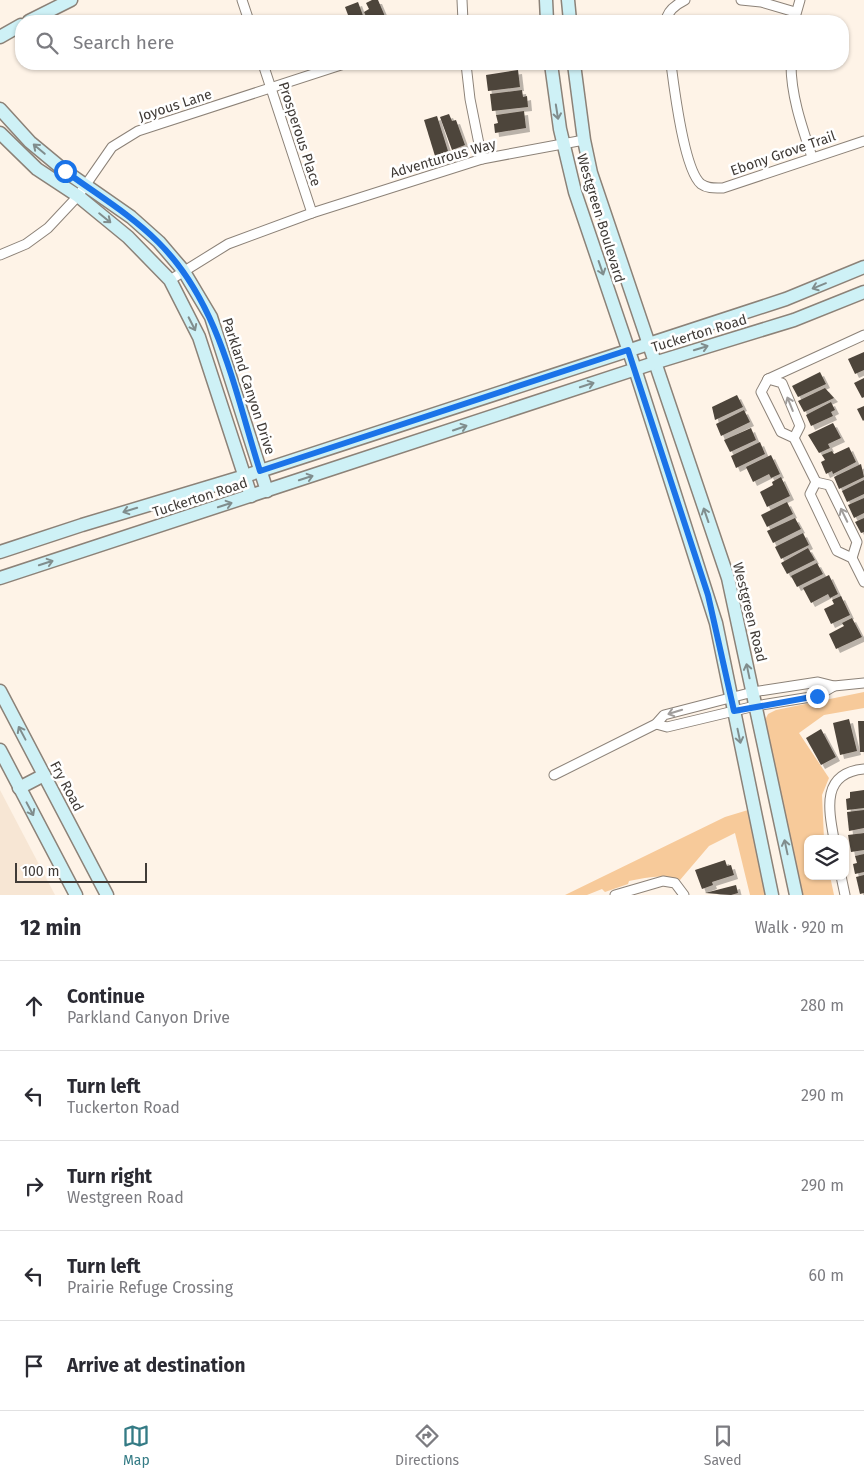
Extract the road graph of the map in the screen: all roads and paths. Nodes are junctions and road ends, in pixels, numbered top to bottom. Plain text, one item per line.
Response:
1 (71, 0) edge
2 (242, 0) edge
3 (462, 0) edge
4 (546, 0) edge
5 (568, 0) edge
6 (685, 0) edge
7 (741, 0) edge
8 (800, 0) edge
9 (56, 3) edge
10 (38, 15) edge
11 (247, 15) edge
12 (463, 15) edge
13 (546, 15) edge
14 (569, 15) edge
15 (668, 15) edge
16 (790, 15) edge
17 (795, 15) edge
18 (15, 29) edge
19 (0, 37) edge
20 (265, 70) edge
21 (326, 70) edge
22 (467, 70) edge
23 (552, 70) edge
24 (575, 70) edge
25 (672, 70) edge
26 (791, 70) edge
27 (271, 88) junction
28 (0, 109) edge
29 (0, 133) edge
30 (584, 140) junction
31 (864, 141) edge
32 (563, 144) junction
33 (812, 157) junction
34 (482, 159) junction
35 (81, 191) junction
36 (312, 213) junction
37 (0, 255) edge
38 (864, 267) edge
39 (184, 270) junction
40 (170, 280) junction
41 (864, 292) edge
42 (864, 335) edge
43 (648, 343) junction
44 (628, 350) junction
45 (654, 363) junction
46 (635, 369) junction
47 (768, 379) junction
48 (794, 438) junction
49 (260, 471) junction
50 (245, 476) junction
51 (816, 482) junction
52 (267, 491) junction
53 (252, 496) junction
54 (0, 552) edge
55 (852, 558) junction
56 (0, 578) edge
57 (864, 582) edge
58 (864, 683) edge
59 (834, 686) junction
60 (0, 691) edge
61 (753, 692) junction
62 (732, 698) junction
63 (755, 706) junction
64 (734, 711) junction
65 (656, 724) junction
66 (0, 750) edge
67 (864, 769) edge
68 (554, 774) dead end
69 (44, 775) junction
70 (19, 788) junction
71 (833, 835) edge
72 (842, 880) edge
73 (76, 895) edge
74 (107, 895) edge
75 (615, 895) edge
76 (684, 895) edge
77 (772, 895) edge
78 (796, 895) edge
79 (845, 895) edge

1 - 9 street
2 - 11 street
3 - 12 street
4 - 13 street
5 - 14 street
6 - 15 street
7 - 16 street
8 - 17 street
9 - 10 street
18 - 19 street
20 - 27 street, Prosperous Place
21 - 27 street, Joyous Lane
22 - 34 street
23 -> 32 street, Westgreen Boulevard
24 - 30 street, Westgreen Boulevard
25 - 33 street, Ebony Grove Trail
26 - 33 street
27 - 35 street, Joyous Lane
27 - 36 street, Prosperous Place
35 -> 28 street, Parkland Canyon Drive
29 - 35 street, Parkland Canyon Drive
30 - 32 street, Adventurous Way
30 - 43 street, Westgreen Boulevard
31 - 33 street, Ebony Grove Trail
32 - 34 street, Adventurous Way
32 -> 44 street, Westgreen Boulevard
34 - 36 street, Adventurous Way
35 - 37 street, Joyous Lane
35 - 39 street, Parkland Canyon Drive
35 -> 40 street, Parkland Canyon Drive
36 - 39 street, Adventurous Way
38 -> 43 street, Tuckerton Road
39 - 40 street, Adventurous Way
39 - 49 street, Parkland Canyon Drive
40 -> 50 street, Parkland Canyon Drive
45 -> 41 street, Tuckerton Road
42 - 47 street
43 - 44 street, Tuckerton Road
43 - 45 street, Westgreen Road
44 - 46 street
44 - 49 street, Tuckerton Road
45 - 46 street, Tuckerton Road
61 -> 45 street, Westgreen Road
52 -> 46 street, Tuckerton Road
46 - 62 street
47 - 48 street
48 -> 47 street
48 - 51 street
49 - 50 street, Tuckerton Road
49 - 52 street, Parkland Canyon Drive
50 - 53 street, Parkland Canyon Drive
50 -> 54 street, Tuckerton Road
51 - 55 street
55 -> 51 street
52 - 53 street, Tuckerton Road
56 -> 53 street, Tuckerton Road
55 - 57 street
58 - 59 street
59 - 61 street
59 - 63 street
69 -> 60 street, Fry Road
61 - 62 street
61 - 63 street, Westgreen Road
62 - 64 street
62 -> 65 street
63 - 64 street
78 -> 63 street, Westgreen Road
64 - 65 street
64 -> 77 street
65 - 68 street
66 - 70 street
67 - 71 street
69 - 70 street
69 - 74 street, Fry Road
70 -> 73 street
72 - 79 street
75 - 76 street

